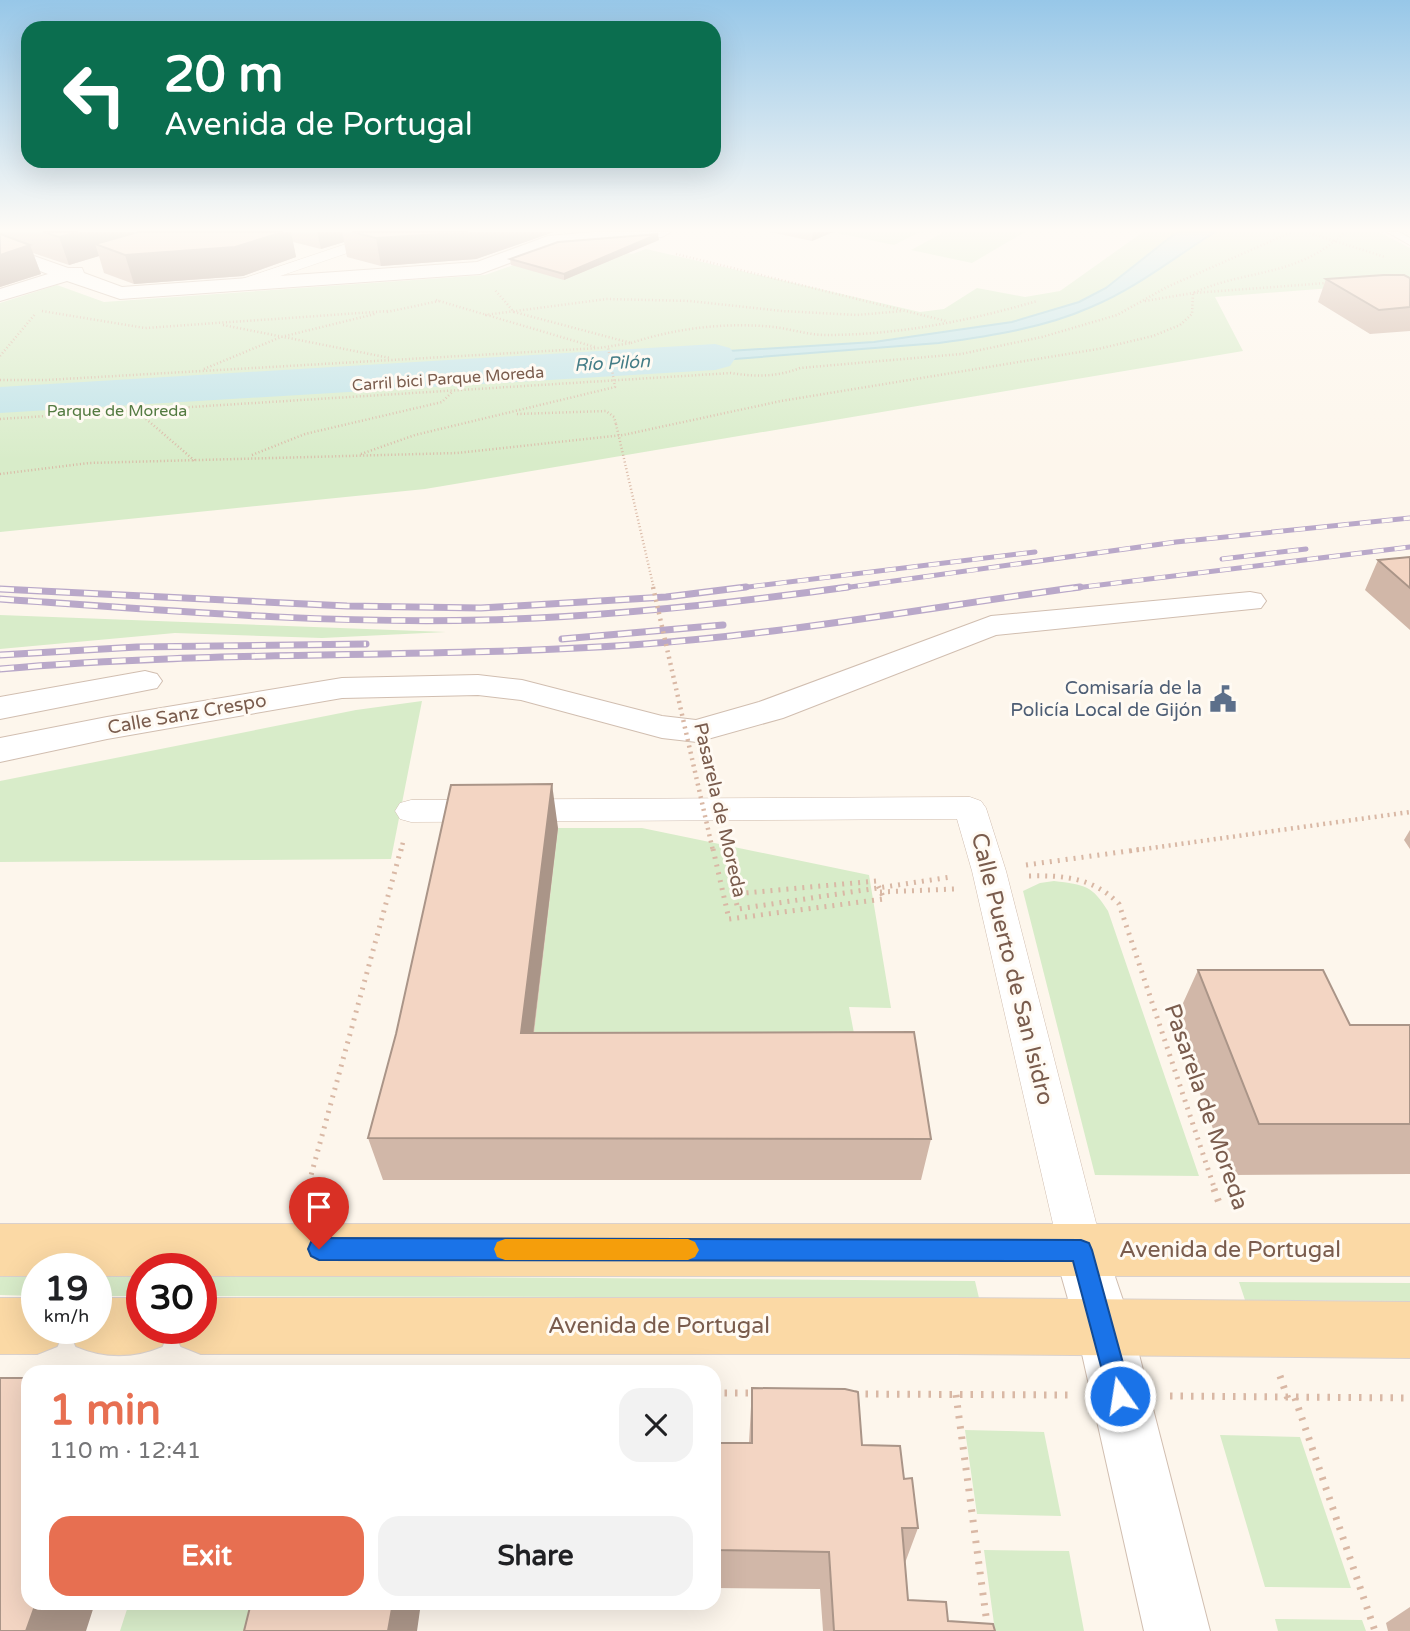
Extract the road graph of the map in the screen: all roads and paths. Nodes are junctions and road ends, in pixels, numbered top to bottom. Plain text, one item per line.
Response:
1 (403, 308) edge
2 (462, 308) edge
3 (511, 308) edge
4 (542, 308) edge
5 (755, 308) edge
6 (892, 308) edge
7 (1009, 308) edge
8 (1130, 308) edge
9 (1192, 308) edge
10 (38, 310) joint
11 (389, 311) junction
12 (903, 311) junction
13 (514, 312) junction
14 (485, 315) junction
15 (951, 323) junction
16 (218, 324) junction
17 (281, 337) junction
18 (631, 343) junction
19 (608, 347) junction
20 (600, 348) junction
21 (0, 356) edge
22 (398, 360) junction
23 (200, 370) junction
24 (0, 380) edge
25 (614, 380) junction
26 (453, 391) junction
27 (137, 411) junction
28 (503, 415) junction
29 (0, 419) edge
30 (359, 455) junction
31 (249, 457) junction
32 (195, 462) junction
33 (0, 474) edge
34 (1250, 600) dead end
35 (145, 681) dead end
36 (0, 708) edge
37 (0, 750) edge
38 (411, 811) joint
39 (1410, 812) edge
40 (1095, 854) dead end
41 (1079, 878) dead end
42 (857, 893) dead end
43 (306, 1194) dead end
44 (0, 1250) edge
45 (1081, 1250) junction
46 (1235, 1250) junction
47 (1410, 1250) edge
48 (0, 1326) edge
49 (21, 1326) edge
50 (217, 1326) edge
51 (1104, 1327) junction
52 (1410, 1330) edge
53 (721, 1393) edge
54 (768, 1394) edge
55 (848, 1394) edge
56 (956, 1395) junction
57 (1120, 1396) junction
58 (1295, 1398) junction
59 (1410, 1398) edge
60 (988, 1631) edge
61 (1177, 1631) edge
62 (1375, 1631) edge

1 - 11 path
2 - 14 path
3 - 13 path
4 - 13 path
5 - 12 path
6 - 12 path
7 - 15 path
8 - 25 path, Carril bici Parque Moreda
9 - 30 path
10 - 16 path
10 - 21 path
11 - 16 path
11 - 17 path
12 - 15 path
13 - 14 path
13 - 18 path
14 - 20 path
15 - 18 path
16 - 17 path
17 - 22 path
17 - 23 path
18 - 19 path
19 - 20 path
19 - 25 path
20 - 22 path
22 - 23 path
23 - 24 path
25 - 26 path, Carril bici Parque Moreda
25 - 28 path, Pasarela de Moreda
26 - 27 path, Carril bici Parque Moreda
26 - 31 path
27 - 29 path, Carril bici Parque Moreda
27 - 32 path
28 - 30 path, Pasarela de Moreda
28 - 42 path, Pasarela de Moreda, bridge
30 - 31 path
31 - 32 path
32 - 33 path
34 - 37 street, Calle Sanz Crespo
35 - 36 street, Calle Sanz Crespo
38 - 43 path
38 - 45 street, Calle Puerto de San Isidro
39 - 40 path
41 - 46 path, Pasarela de Moreda
44 - 45 main road, Avenida de Portugal
45 - 46 main road, Avenida de Portugal
45 - 51 street, Calle Puerto de San Isidro
46 - 47 main road, Avenida de Portugal
48 - 49 main road
50 - 51 main road, Avenida de Portugal
51 - 52 main road, Avenida de Portugal
51 - 57 street, Calle Puerto de San Isidro
53 - 54 path
55 - 56 path
56 - 57 path
56 - 60 path
57 - 58 path
57 - 61 street, Calle Puerto de San Isidro
58 - 59 path
58 - 62 path

